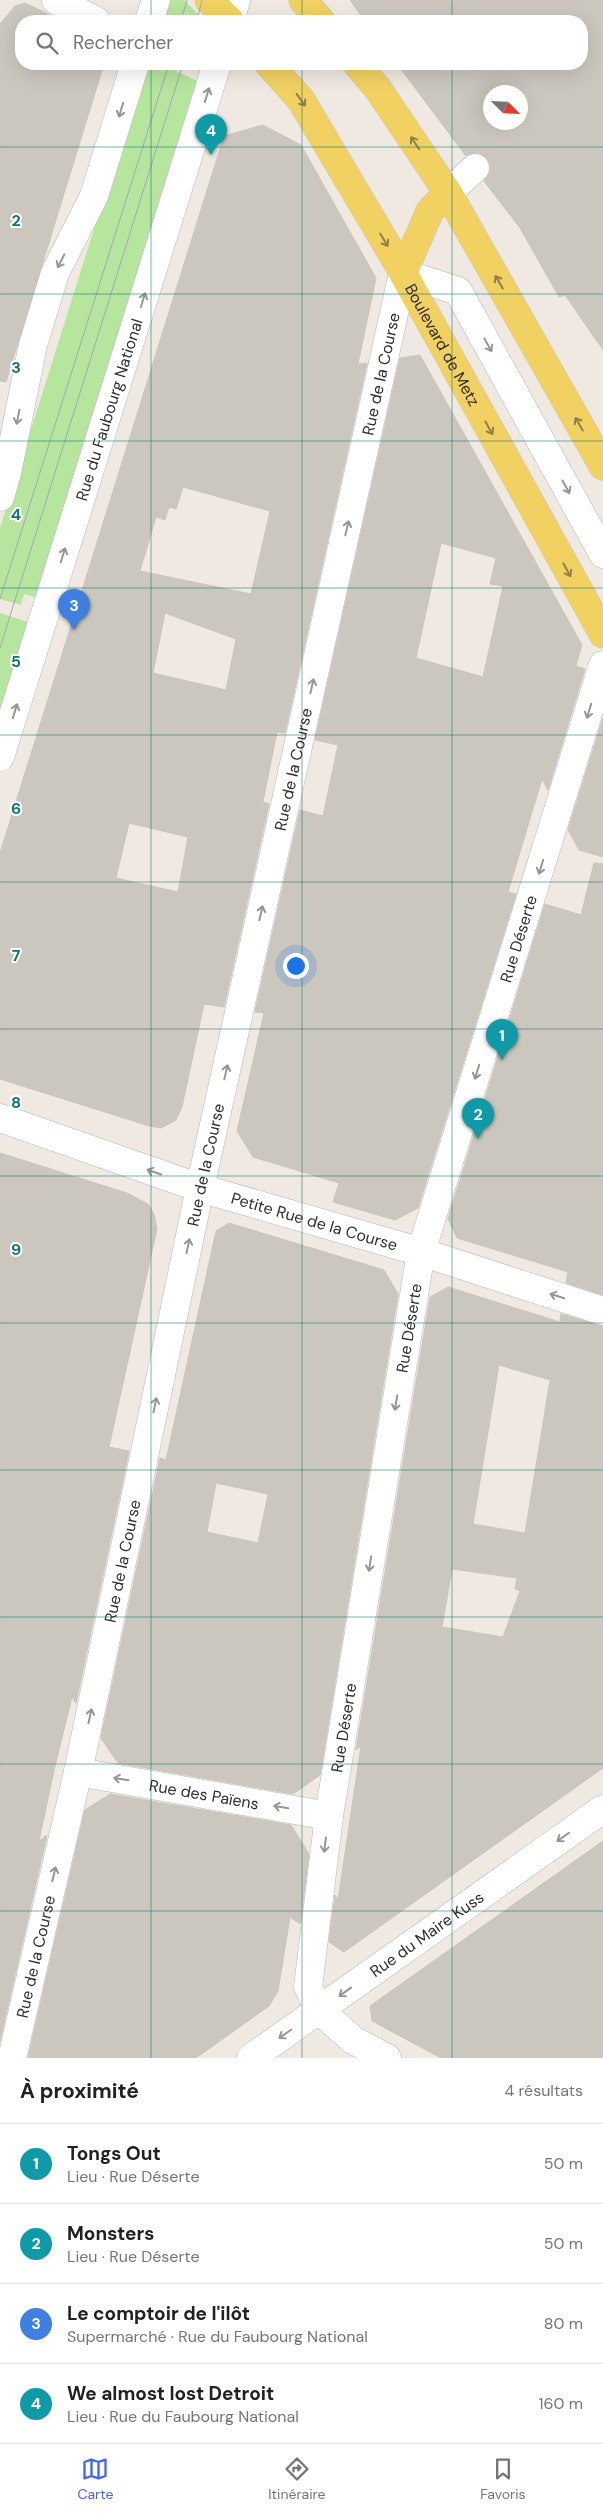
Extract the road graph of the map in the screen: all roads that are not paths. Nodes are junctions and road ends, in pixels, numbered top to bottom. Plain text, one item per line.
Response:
1 (56, 0) edge
2 (156, 0) edge
3 (209, 0) edge
4 (236, 0) edge
5 (303, 0) edge
6 (85, 15) edge
7 (151, 15) edge
8 (224, 15) edge
9 (232, 15) edge
10 (315, 15) edge
11 (133, 70) edge
12 (215, 70) edge
13 (274, 70) edge
14 (362, 70) edge
15 (475, 168) dead end
16 (448, 193) junction
17 (404, 273) junction
18 (603, 466) edge
19 (0, 497) edge
20 (603, 554) edge
21 (600, 623) edge
22 (603, 665) edge
23 (0, 757) edge
24 (0, 1118) edge
25 (200, 1188) junction
26 (421, 1252) junction
27 (603, 1311) edge
28 (78, 1772) junction
29 (603, 1809) edge
30 (329, 1816) junction
31 (319, 2010) junction
32 (12, 2058) edge
33 (251, 2058) edge
34 (386, 2058) edge

1 - 6 street
2 - 7 street
3 - 8 main road
4 - 9 street
5 - 10 main road
11 -> 19 street
23 -> 12 street, Rue du Faubourg National
13 -> 17 main road, Boulevard de Metz
16 -> 14 main road
15 - 16 street
16 - 17 main road
18 -> 16 main road
17 -> 20 street
17 -> 21 main road, Boulevard de Metz
25 -> 17 street, Rue de la Course
22 -> 26 street, Rue Déserte
25 -> 24 street, Petite Rue de la Course
25 - 26 street, Petite Rue de la Course
28 -> 25 street, Rue de la Course
27 -> 26 street, Petite Rue de la Course
26 -> 30 street, Rue Déserte
30 -> 28 street, Rue des Païens
32 -> 28 street, Rue de la Course
29 -> 31 street, Rue du Maire Kuss
30 -> 31 street, Rue Déserte
31 -> 33 street, Rue du Maire Kuss
31 - 34 street

